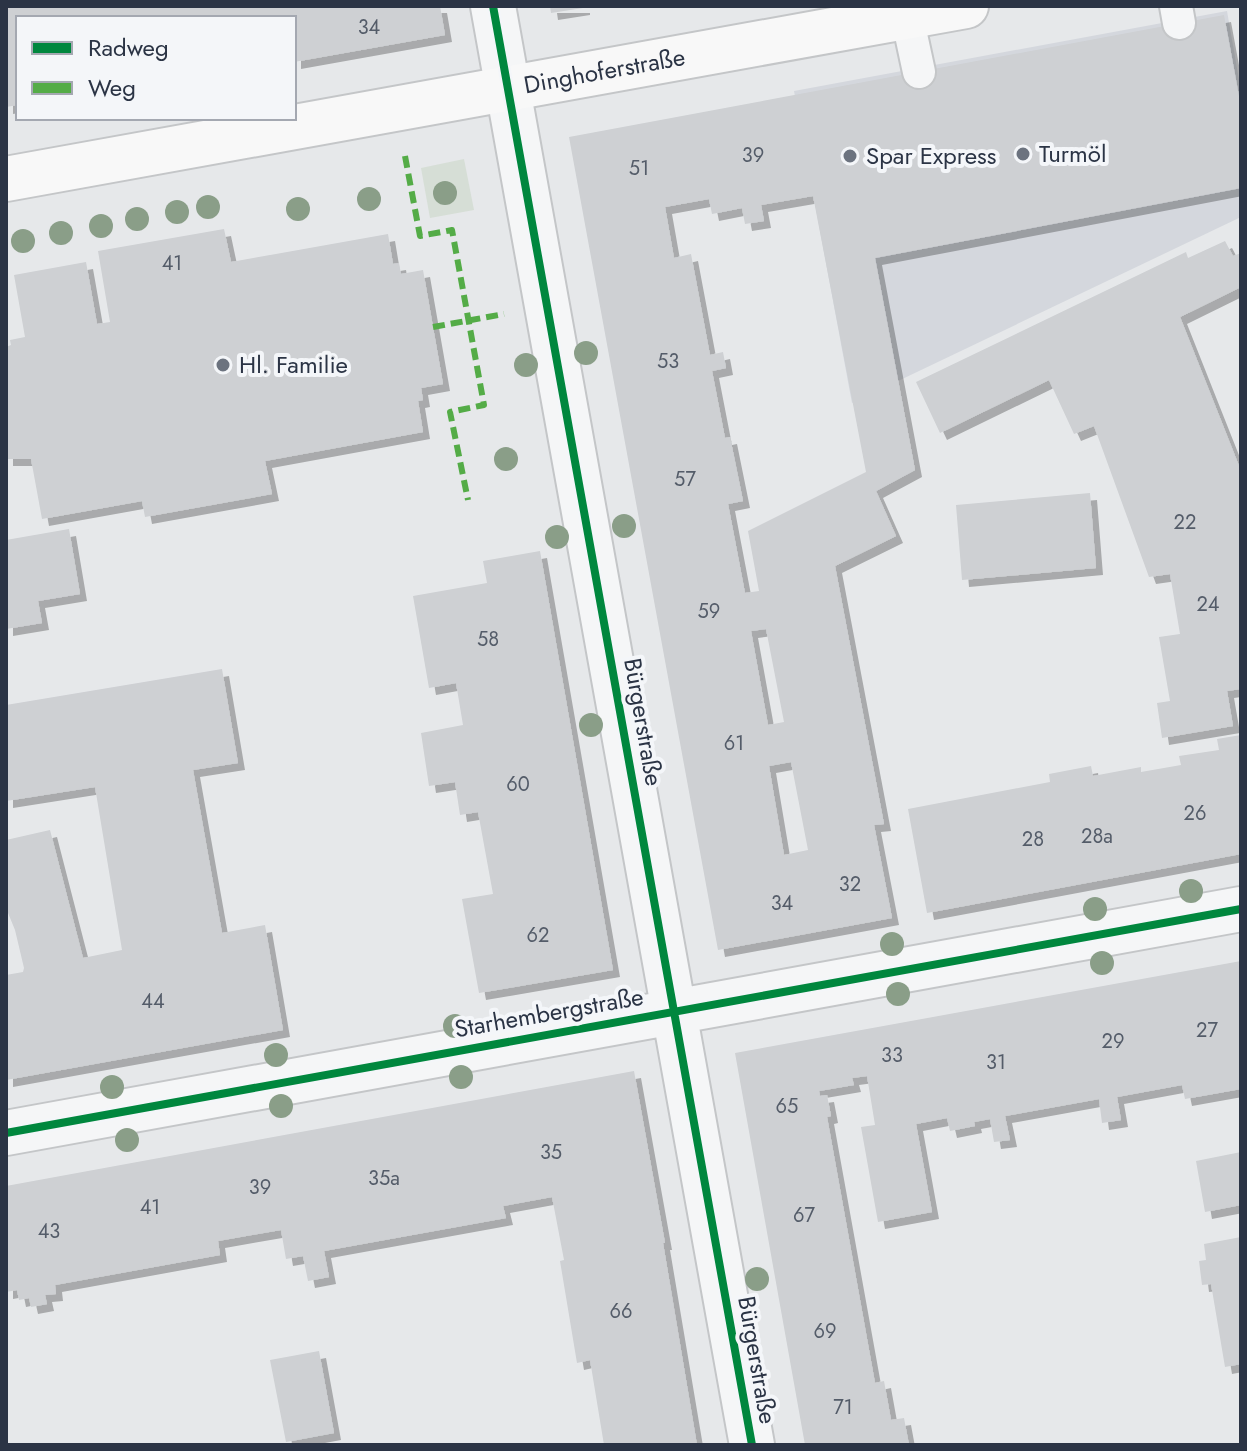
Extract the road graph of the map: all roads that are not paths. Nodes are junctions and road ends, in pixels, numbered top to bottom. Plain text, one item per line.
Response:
1 (493, 6) edge
2 (966, 6) edge
3 (907, 16) junction
4 (919, 72) dead end
5 (508, 88) junction
6 (6, 179) edge
7 (1241, 909) edge
8 (676, 1010) junction
9 (6, 1133) edge
10 (752, 1445) edge

1 - 5 street, Bürgerstraße
2 - 3 main road, Dinghoferstraße
3 - 4 lane
3 - 5 main road, Dinghoferstraße
5 - 6 main road, Dinghoferstraße
5 - 8 street, Bürgerstraße
7 - 8 street, Starhembergstraße
8 - 9 street, Starhembergstraße
8 - 10 street, Bürgerstraße

